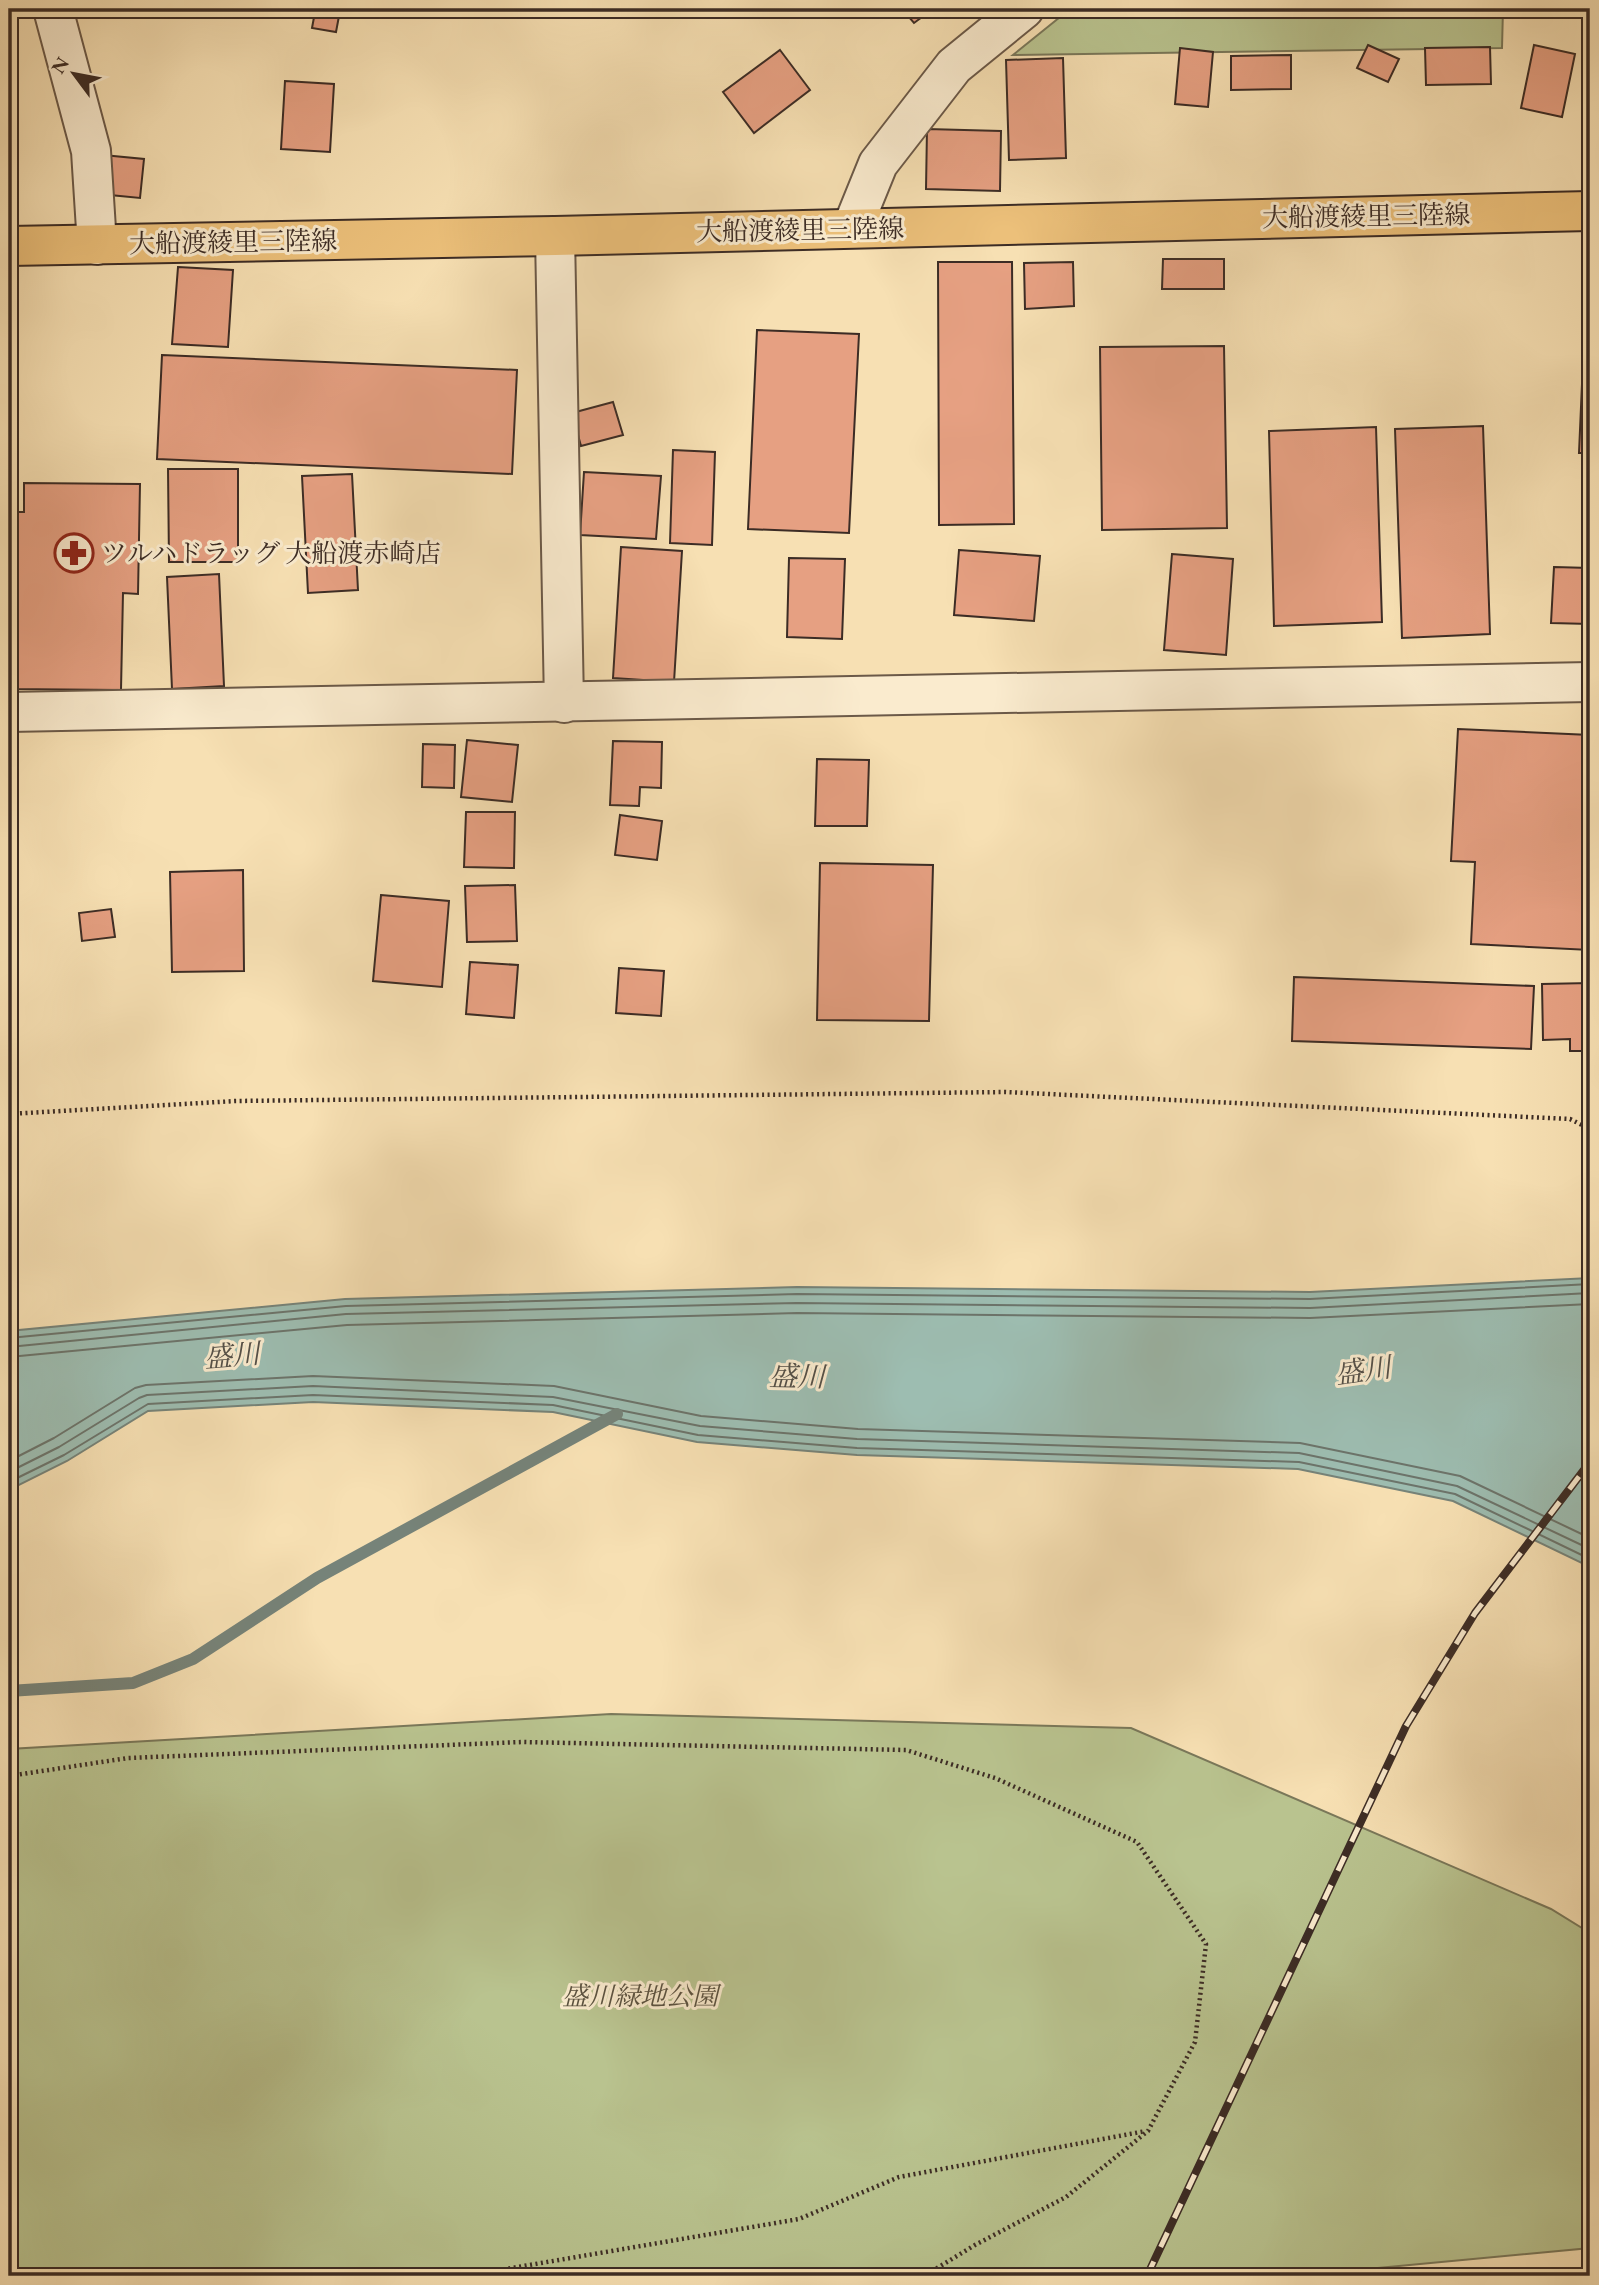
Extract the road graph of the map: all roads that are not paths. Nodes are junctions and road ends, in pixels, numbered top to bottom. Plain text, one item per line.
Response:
1 (53, 9) edge
2 (1024, 9) edge
3 (1590, 211) edge
4 (852, 229) junction
5 (555, 236) junction
6 (97, 244) junction
7 (9, 246) edge
8 (1590, 682) edge
9 (564, 703) junction
10 (9, 712) edge

1 - 6 street
2 - 4 street
3 - 4 main road, 大船渡綾里三陸線
4 - 5 main road, 大船渡綾里三陸線
5 - 6 main road, 大船渡綾里三陸線
5 - 9 street
6 - 7 main road, 大船渡綾里三陸線
8 - 9 street
9 - 10 street

